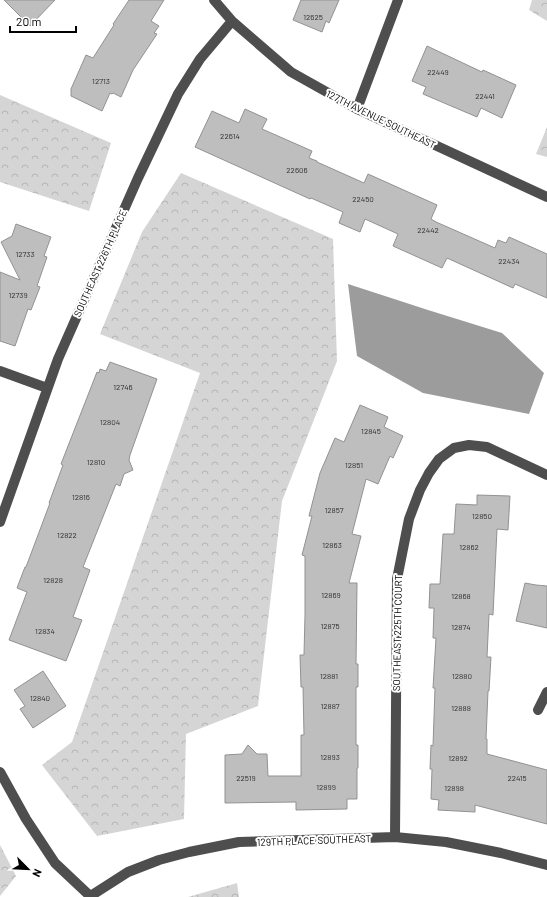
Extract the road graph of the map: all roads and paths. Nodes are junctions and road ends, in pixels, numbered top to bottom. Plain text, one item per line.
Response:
1 (214, 0) edge
2 (398, 0) edge
3 (232, 21) junction
4 (357, 109) junction
5 (547, 197) edge
6 (0, 371) edge
7 (47, 388) junction
8 (547, 475) edge
9 (0, 522) edge
10 (547, 692) edge
11 (538, 710) dead end
12 (0, 772) edge
13 (395, 837) junction
14 (547, 864) edge
15 (90, 897) edge

1 - 3 street, 127TH AVENUE SOUTHEAST
2 - 4 street
3 - 4 street, 127TH AVENUE SOUTHEAST
3 - 7 street, SOUTHEAST 226TH PLACE
4 - 5 street, 127TH AVENUE SOUTHEAST
6 - 7 street
7 - 9 street, SOUTHEAST 226TH PLACE
8 - 13 street, SOUTHEAST 225TH COURT
10 - 11 street
12 - 15 street
13 - 14 street, 129TH PLACE SOUTHEAST
13 - 15 street, 129TH PLACE SOUTHEAST

